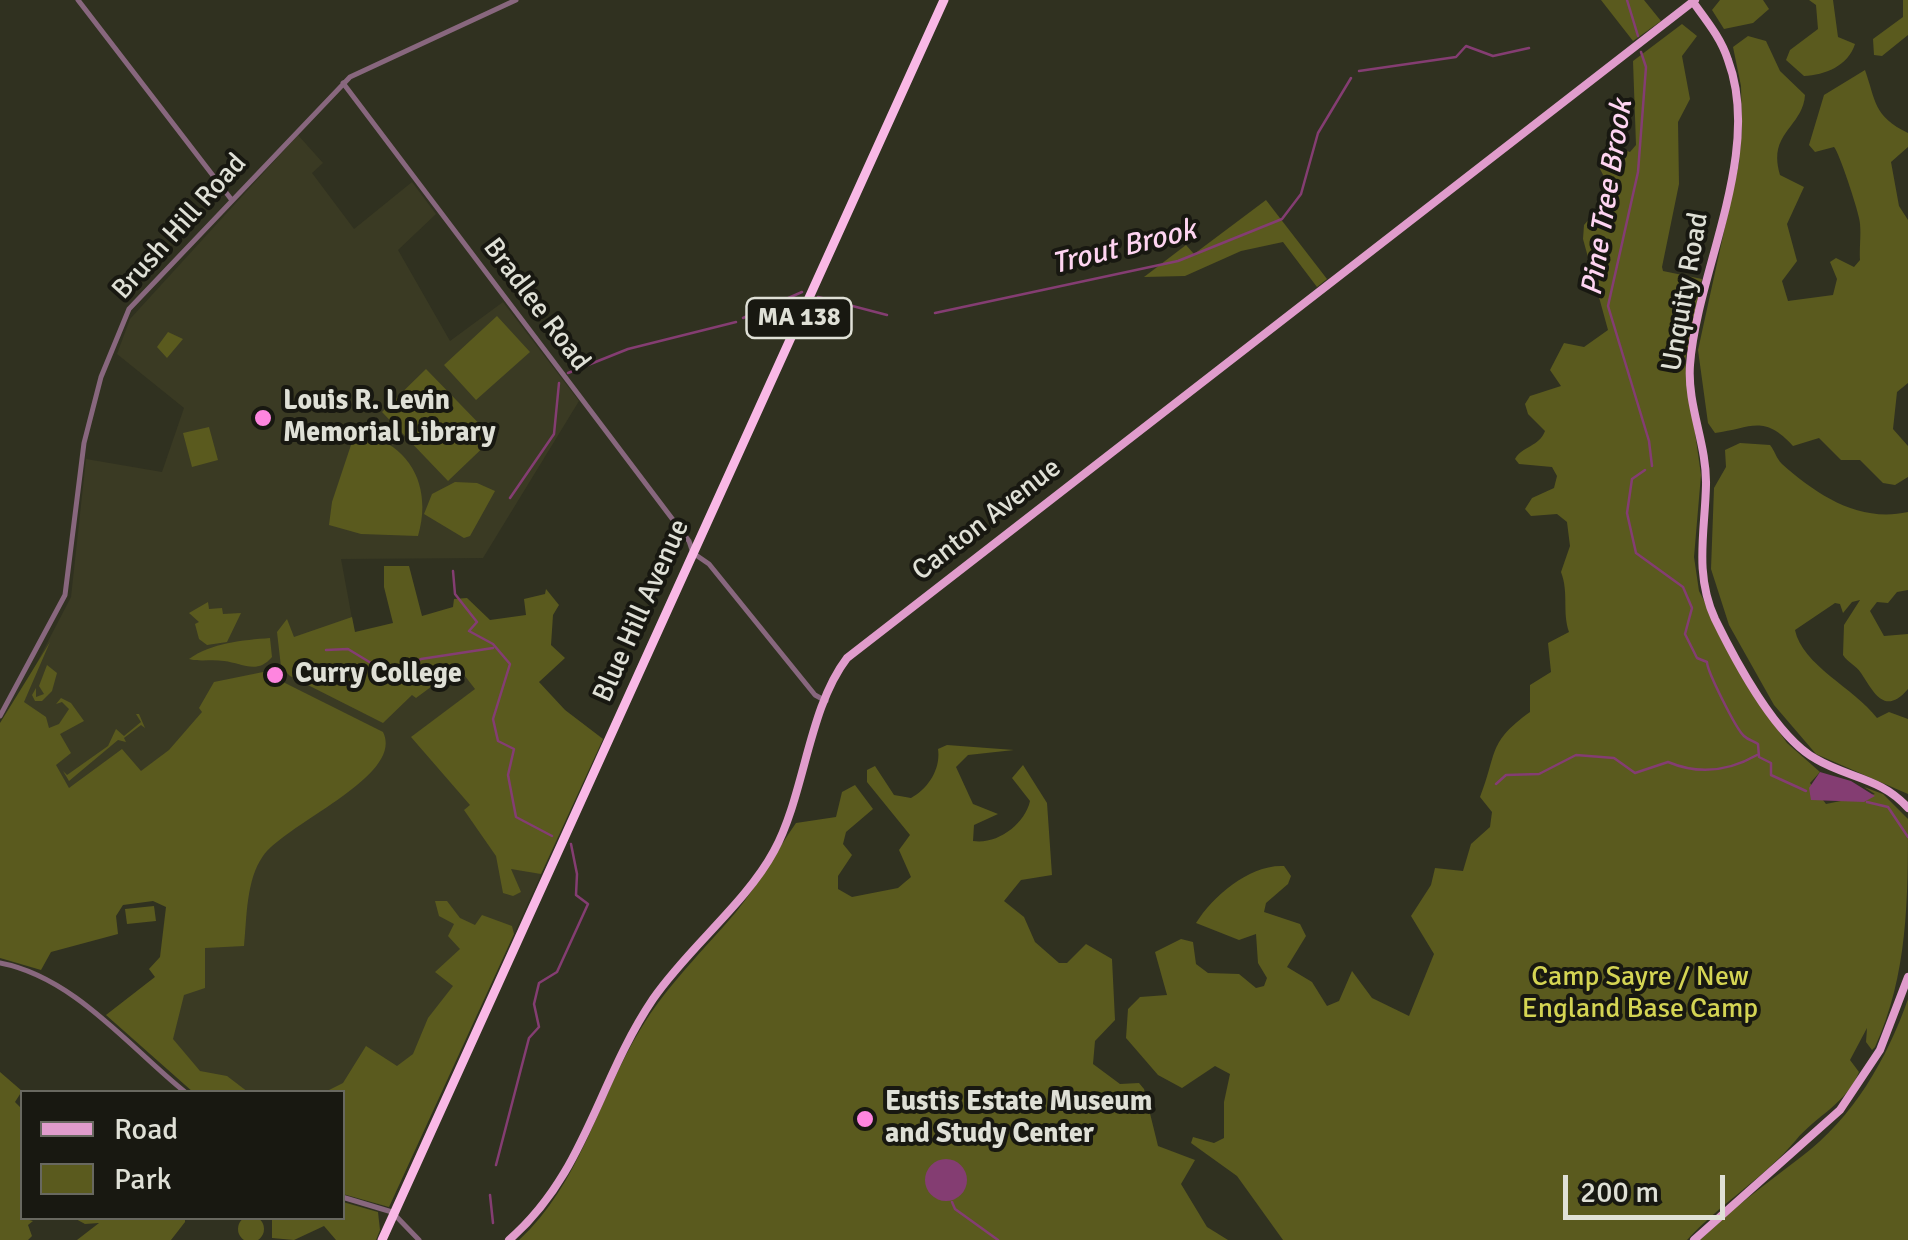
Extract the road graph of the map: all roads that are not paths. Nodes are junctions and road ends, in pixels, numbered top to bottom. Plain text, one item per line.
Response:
1 (78, 0) edge
2 (516, 0) edge
3 (944, 0) edge
4 (1692, 0) edge
5 (343, 83) junction
6 (231, 200) junction
7 (693, 553) junction
8 (829, 698) junction
9 (0, 716) edge
10 (1908, 808) edge
11 (0, 963) edge
12 (1908, 977) edge
13 (183, 1090) edge
14 (345, 1198) edge
15 (394, 1214) junction
16 (382, 1240) edge
17 (420, 1240) edge
18 (509, 1240) edge
19 (1694, 1240) edge

1 - 6 street
2 - 5 street, Brush Hill Road
3 - 7 highway, Blue Hill Avenue / MA 138
4 - 8 main road, Canton Avenue
4 - 10 main road, Unquity Road
5 - 6 street, Brush Hill Road
5 - 7 street, Bradlee Road
6 - 9 street, Brush Hill Road
7 - 8 street, Bradlee Road
7 - 15 highway, Blue Hill Avenue / MA 138
8 - 18 main road, Canton Avenue
11 - 13 street
12 - 19 main road
14 - 15 street
15 - 16 highway, Blue Hill Avenue / MA 138
15 - 17 street

